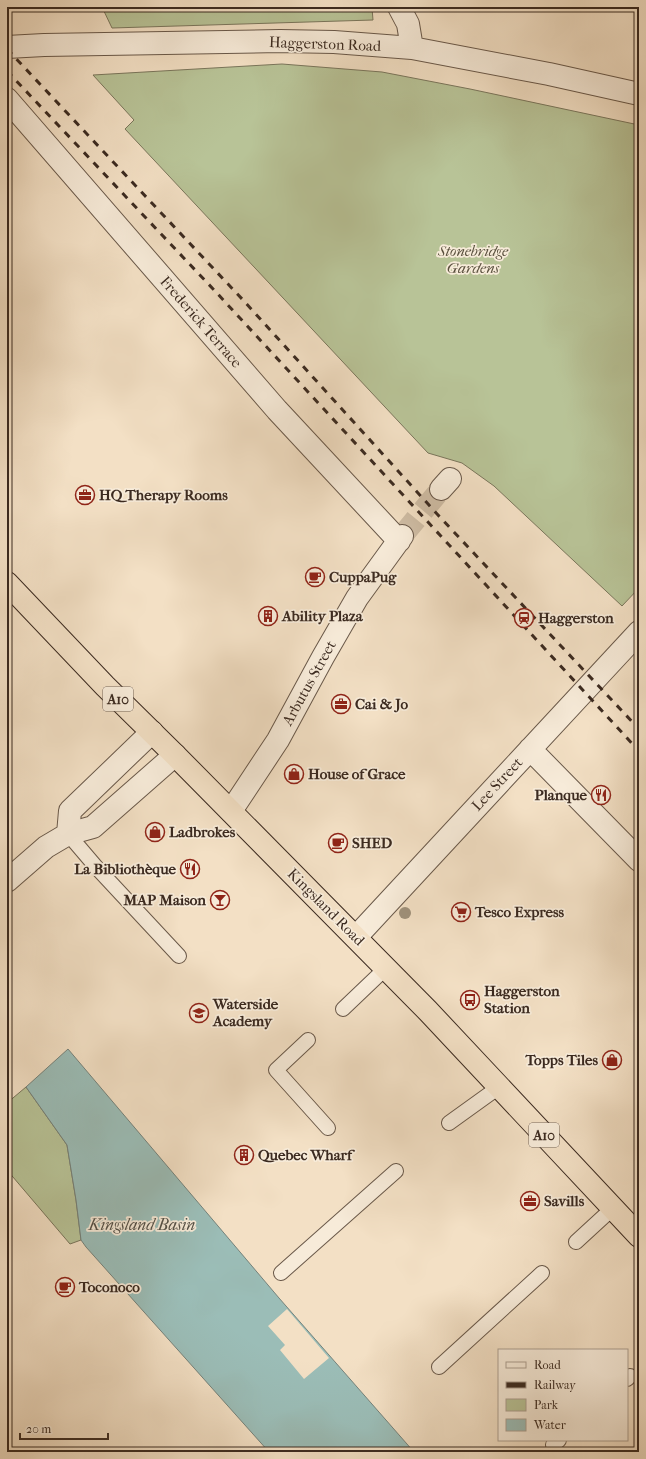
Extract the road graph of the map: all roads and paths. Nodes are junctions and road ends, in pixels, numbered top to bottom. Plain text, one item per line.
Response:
1 (399, 7) edge
2 (7, 47) edge
3 (412, 48) junction
4 (639, 94) edge
5 (7, 99) edge
6 (400, 538) joint
7 (7, 583) edge
8 (639, 632) edge
9 (152, 732) junction
10 (530, 749) junction
11 (175, 755) junction
12 (231, 811) junction
13 (68, 834) junction
14 (639, 860) edge
15 (7, 881) edge
16 (356, 937) junction
17 (179, 956) dead end
18 (386, 968) junction
19 (343, 1009) dead end
20 (308, 1040) dead end
21 (499, 1087) junction
22 (449, 1123) dead end
23 (328, 1128) dead end
24 (396, 1171) dead end
25 (613, 1208) junction
26 (639, 1236) edge
27 (576, 1242) dead end
28 (281, 1273) dead end
29 (542, 1273) dead end
30 (439, 1367) dead end

1 - 3 street
2 - 3 street, Haggerston Road
3 - 4 street, Haggerston Road
5 - 6 street, Frederick Terrace
6 - 12 street, Arbutus Street
7 - 9 highway, Kingsland Road / A10
8 - 10 street, Lee Street
9 - 11 highway, Kingsland Road / A10
9 - 13 street
10 - 14 street
10 - 16 street, Lee Street
11 - 12 highway, Kingsland Road / A10
11 - 13 street
12 - 16 highway, Kingsland Road / A10
13 - 15 street
13 - 17 lane
16 - 18 highway, Kingsland Road / A10
18 - 19 lane
18 - 21 highway, Kingsland Road / A10
20 - 23 lane
21 - 22 lane
21 - 25 highway, Kingsland Road / A10
24 - 28 lane
25 - 26 highway, Kingsland Road / A10
25 - 27 lane
29 - 30 lane

